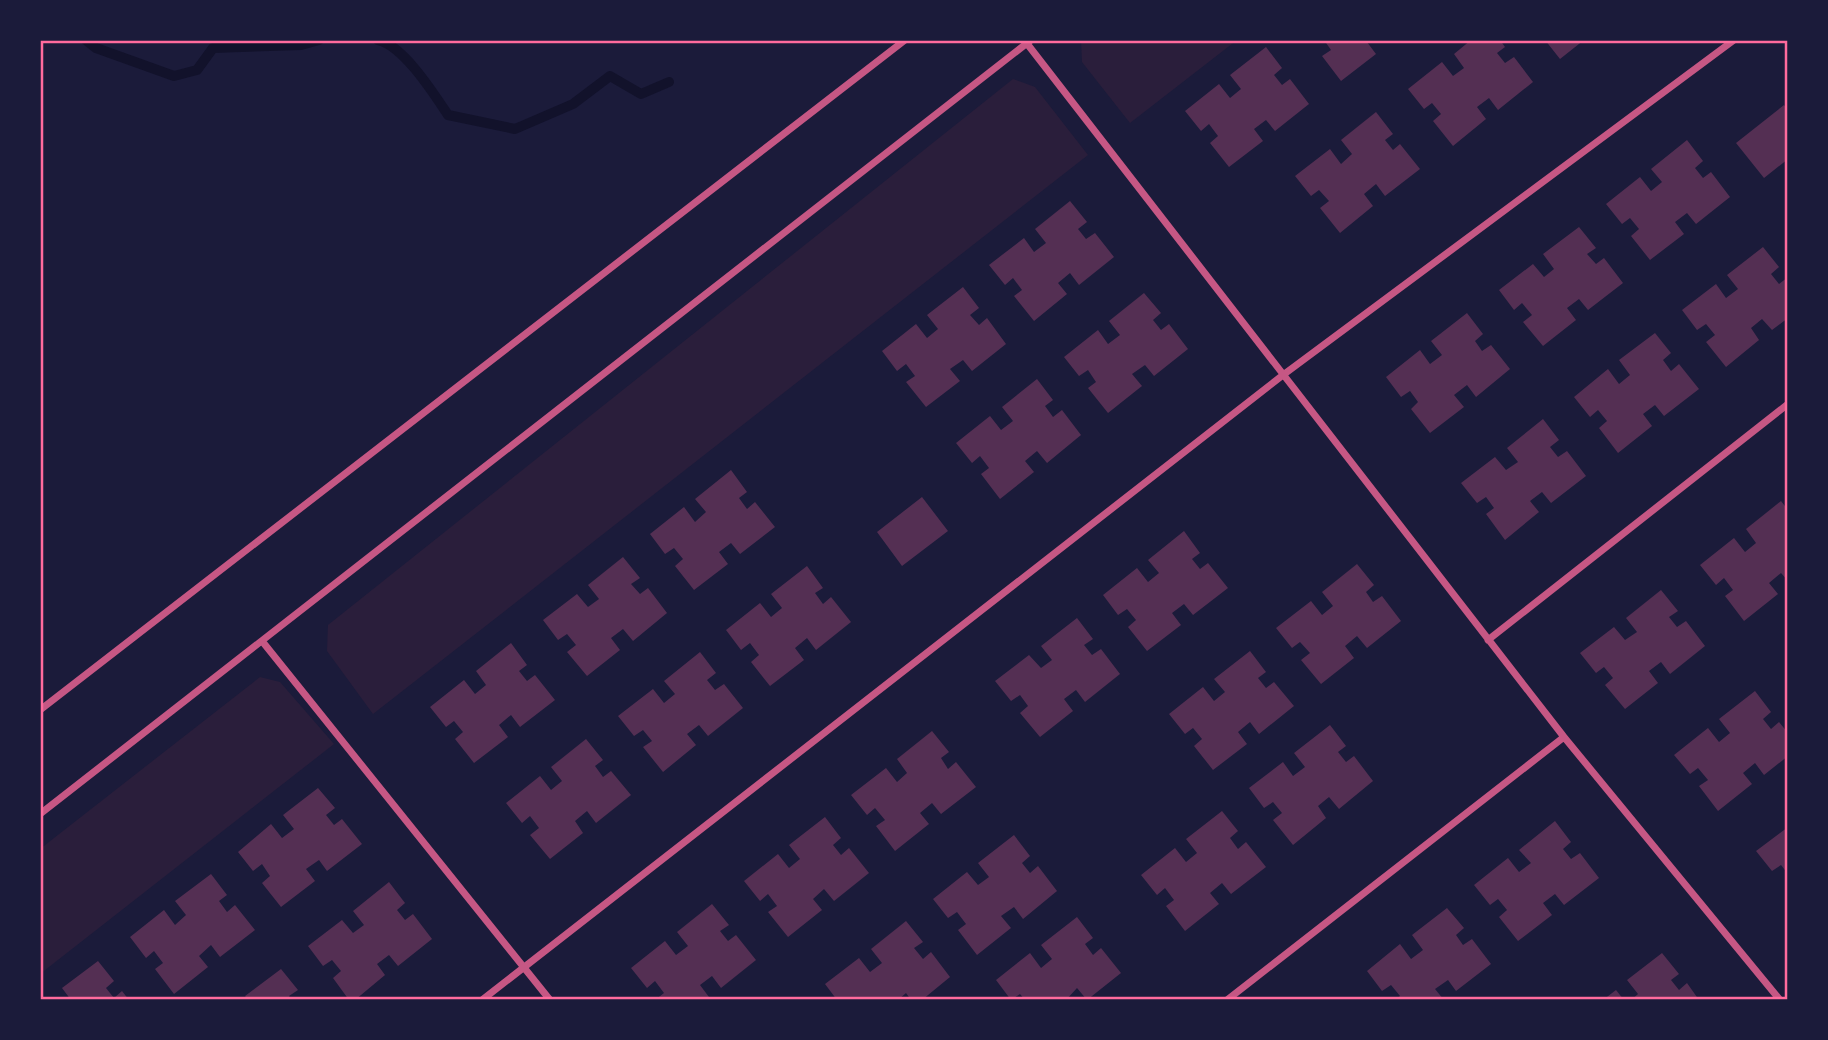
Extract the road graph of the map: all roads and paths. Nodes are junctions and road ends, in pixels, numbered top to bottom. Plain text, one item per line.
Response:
1 (905, 40) edge
2 (1734, 40) edge
3 (1027, 41) edge
4 (1283, 375) junction
5 (1788, 404) edge
6 (1488, 640) junction
7 (262, 641) junction
8 (40, 710) edge
9 (1564, 737) junction
10 (40, 814) edge
11 (523, 967) junction
12 (482, 1000) edge
13 (550, 1000) edge
14 (1227, 1000) edge
15 (1780, 1000) edge

1 - 8 street
2 - 4 street
3 - 4 street
3 - 7 street
4 - 6 street
4 - 11 street
5 - 6 street
6 - 9 street
7 - 10 street
7 - 11 street
9 - 14 street
9 - 15 street
11 - 12 street
11 - 13 street

